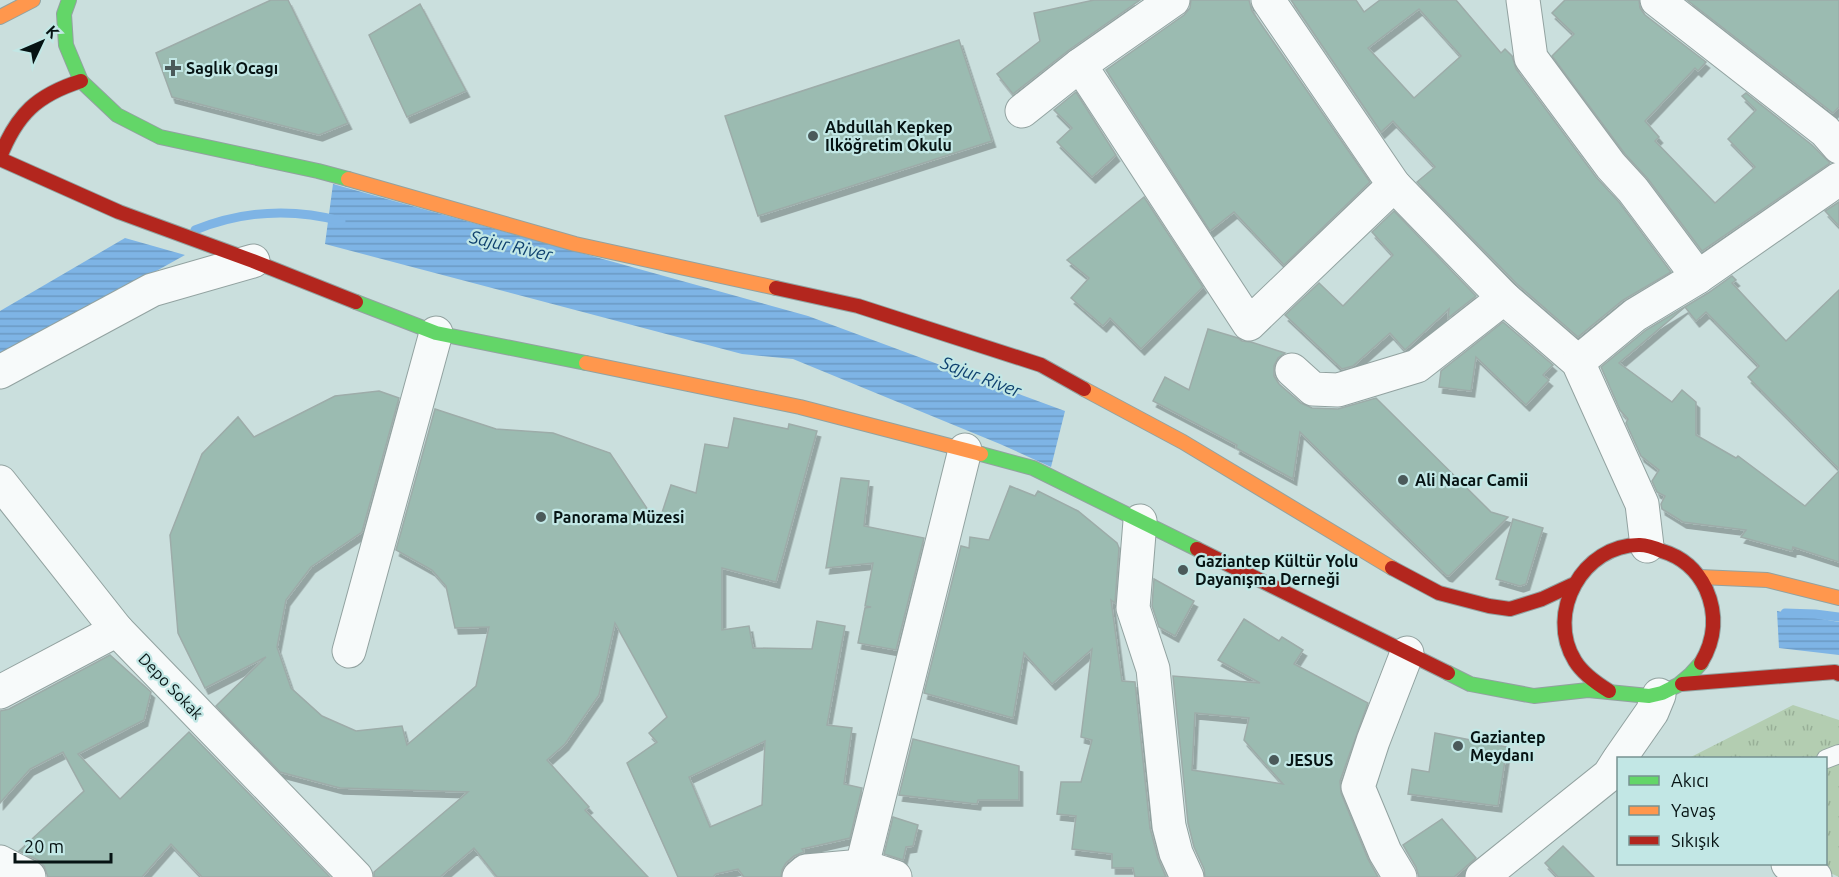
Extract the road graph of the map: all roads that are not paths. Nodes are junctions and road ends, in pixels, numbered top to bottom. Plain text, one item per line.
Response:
1 (33, 0) edge
2 (69, 0) edge
3 (1173, 0) edge
4 (1268, 0) edge
5 (1523, 0) edge
6 (1657, 0) edge
7 (0, 17) edge
8 (1080, 65) junction
9 (81, 81) junction
10 (1022, 111) dead end
11 (1839, 147) edge
12 (0, 158) edge
13 (1836, 184) edge
14 (1394, 186) junction
15 (253, 261) junction
16 (1698, 277) junction
17 (1504, 298) junction
18 (436, 333) junction
19 (1578, 362) junction
20 (1292, 370) dead end
21 (0, 372) edge
22 (965, 450) junction
23 (0, 482) edge
24 (1140, 521) junction
25 (1647, 546) junction
26 (1700, 577) junction
27 (1572, 585) junction
28 (1839, 598) edge
29 (117, 630) junction
30 (349, 651) dead end
31 (1407, 652) junction
32 (1839, 674) edge
33 (1671, 689) junction
34 (1609, 691) junction
35 (0, 692) edge
36 (1624, 757) edge
37 (1617, 768) edge
38 (0, 862) edge
39 (1790, 865) edge
40 (862, 866) junction
41 (29, 877) edge
42 (356, 877) edge
43 (799, 877) edge
44 (895, 877) edge
45 (1187, 877) edge
46 (1400, 877) edge
47 (1482, 877) edge
48 (1815, 877) edge

1 - 7 main road
2 - 9 main road
3 - 8 street
4 - 14 street
5 - 16 street
6 - 11 street
8 - 10 street
8 - 14 street
9 - 12 main road
9 - 27 main road
12 - 15 main road
13 - 16 street
14 - 17 street
15 - 18 main road
15 - 21 street
16 - 19 street
17 - 19 street
17 - 20 street
18 - 22 main road
18 - 30 street
19 - 25 street
22 - 24 main road
22 - 40 street
23 - 29 street, Depo Sokak
24 - 31 main road
24 - 45 street
25 - 26 main road
25 - 27 main road
26 - 28 main road
26 - 33 main road
27 - 34 main road
29 - 35 street
29 - 42 street, Depo Sokak
31 - 34 main road
31 - 46 street
32 - 33 main road
33 - 34 main road
33 - 36 street
37 - 47 street
38 - 41 street
39 - 48 street
40 - 43 street
40 - 44 street

